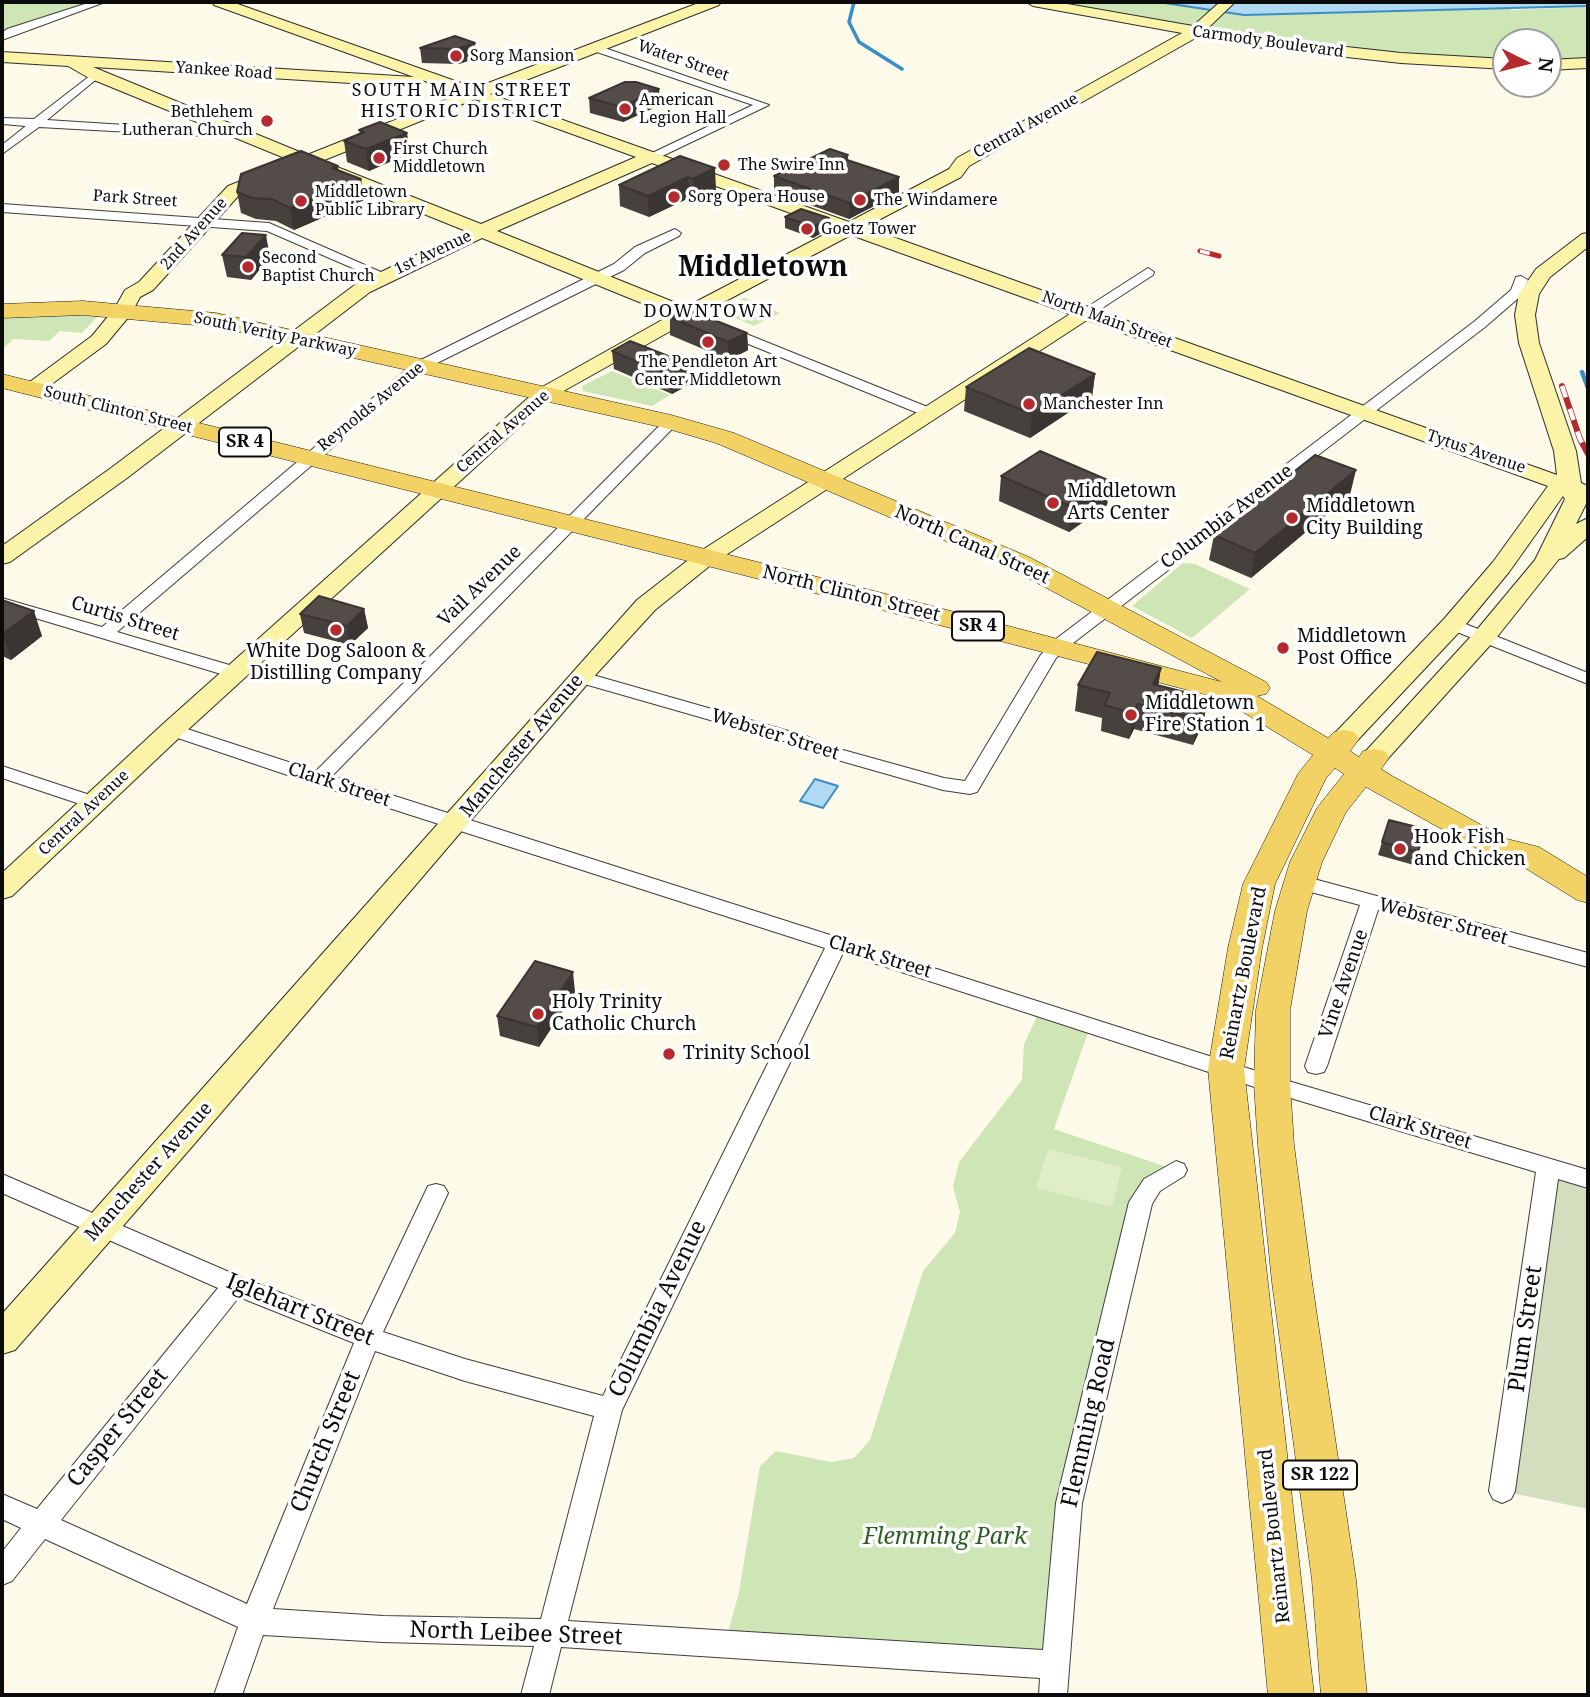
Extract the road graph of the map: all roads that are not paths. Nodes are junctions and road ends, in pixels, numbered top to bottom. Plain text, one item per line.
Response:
1 (100, 2) edge
2 (219, 2) edge
3 (714, 2) edge
4 (1033, 2) edge
5 (1228, 2) edge
6 (1194, 33) junction
7 (2, 37) edge
8 (592, 47) junction
9 (2, 57) edge
10 (72, 62) junction
11 (1492, 63) edge
12 (1588, 63) edge
13 (1562, 64) edge
14 (94, 75) junction
15 (446, 84) junction
16 (475, 94) junction
17 (763, 106) joint
18 (2, 121) edge
19 (34, 123) junction
20 (233, 131) junction
21 (2, 151) edge
22 (652, 157) junction
23 (308, 161) junction
24 (2, 208) edge
25 (205, 222) junction
26 (850, 228) junction
27 (481, 231) junction
28 (675, 233) dead end
29 (1588, 238) edge
30 (1148, 272) dead end
31 (383, 276) junction
32 (596, 277) junction
33 (1528, 281) junction
34 (124, 310) junction
35 (2, 312) edge
36 (1085, 313) junction
37 (687, 314) junction
38 (297, 338) junction
39 (418, 367) junction
40 (2, 381) edge
41 (34, 388) junction
42 (544, 394) junction
43 (1364, 412) junction
44 (930, 413) junction
45 (671, 422) junction
46 (181, 425) junction
47 (308, 458) junction
48 (825, 481) junction
49 (1579, 489) edge
50 (439, 490) junction
51 (573, 524) junction
52 (1588, 525) edge
53 (2, 557) edge
54 (704, 559) junction
55 (1546, 562) junction
56 (2, 603) edge
57 (1107, 610) junction
58 (1453, 624) junction
59 (103, 635) junction
60 (1484, 637) junction
61 (1058, 646) junction
62 (237, 673) junction
63 (580, 677) junction
64 (1588, 679) edge
65 (173, 730) junction
66 (1338, 746) junction
67 (1368, 766) junction
68 (2, 772) edge
69 (318, 779) junction
70 (970, 788) joint
71 (95, 803) junction
72 (457, 822) junction
73 (1299, 882) junction
74 (2, 889) edge
75 (1588, 892) edge
76 (1371, 903) junction
77 (837, 944) junction
78 (1588, 960) edge
79 (1316, 1066) dead end
80 (1226, 1069) junction
81 (1272, 1084) junction
82 (1548, 1167) junction
83 (1176, 1170) dead end
84 (1588, 1179) edge
85 (2, 1184) edge
86 (436, 1193) dead end
87 (102, 1226) junction
88 (235, 1285) junction
89 (368, 1338) junction
90 (2, 1339) edge
91 (609, 1409) junction
92 (1502, 1491) dead end
93 (2, 1506) edge
94 (41, 1523) junction
95 (2, 1572) edge
96 (254, 1621) junction
97 (552, 1633) junction
98 (1055, 1665) junction
99 (228, 1695) edge
100 (535, 1695) edge
101 (1053, 1695) edge
102 (1291, 1695) edge
103 (1344, 1695) edge

1 - 7 street
2 - 15 street
3 - 8 street, 2nd Avenue
4 - 6 street, Carmody Boulevard
5 - 6 street, Central Avenue
6 - 11 street, Carmody Boulevard
6 - 26 street, Central Avenue
8 - 16 street, 2nd Avenue
8 - 17 street, Water Street
9 - 10 street, Yankee Road
10 - 14 street
10 - 15 street, Yankee Road
12 - 13 street
14 - 19 street
14 - 20 street
15 - 16 street, North Main Street
16 - 22 street, North Main Street
16 - 23 street, 2nd Avenue
17 - 22 street, 1st Avenue
18 - 19 street
19 - 20 street
19 - 21 street
20 - 23 street
22 - 26 street, North Main Street
22 - 27 street, 1st Avenue
23 - 25 street, 2nd Avenue
23 - 27 street
24 - 25 street, Park Street
25 - 31 street, Park Street
25 - 34 street, 2nd Avenue
26 - 36 street, North Main Street
26 - 37 street, Central Avenue
27 - 31 street, 1st Avenue
27 - 32 street
28 - 32 street, Reynolds Avenue
29 - 33 street, Columbia Avenue / SR 122
30 - 36 street, Manchester Avenue
31 - 38 street, 1st Avenue
32 - 37 street
32 - 39 street, Reynolds Avenue
33 - 43 street, Columbia Avenue
33 - 49 street, Reinartz Boulevard / SR 122
34 - 35 main road, South Verity Parkway / SR 4
34 - 38 main road, South Verity Parkway / SR 4
34 - 41 street, 2nd Avenue
36 - 43 street, North Main Street
36 - 44 street, Manchester Avenue
37 - 42 street, Central Avenue
37 - 44 street
38 - 39 main road, South Verity Parkway / SR 4
38 - 46 street, 1st Avenue
39 - 42 main road, South Verity Parkway / SR 4
39 - 47 street, Reynolds Avenue
40 - 41 main road, South Clinton Street / SR 4
41 - 46 main road, South Clinton Street / SR 4
42 - 45 main road, North Canal Street / SR 4
42 - 50 street, Central Avenue
43 - 49 street, Tytus Avenue
43 - 57 street, Columbia Avenue
44 - 48 street, Manchester Avenue
45 - 48 main road, North Canal Street / SR 4
45 - 51 street, Vail Avenue
46 - 47 main road, South Clinton Street / SR 4
46 - 53 street, 1st Avenue
47 - 50 main road, South Clinton Street / SR 4
47 - 59 street, Reynolds Avenue
48 - 54 street, Manchester Avenue
48 - 57 main road, North Canal Street / SR 4
49 - 55 street, Reinartz Boulevard / SR 122
49 - 58 street, Reinartz Boulevard
50 - 51 main road, North Clinton Street / SR 4
50 - 62 street, Central Avenue
51 - 54 main road, North Clinton Street / SR 4
51 - 69 street, Vail Avenue
52 - 55 street
54 - 61 main road, North Clinton Street / SR 4
54 - 63 street, Manchester Avenue
55 - 60 street, Reinartz Boulevard / SR 122
56 - 59 street, Curtis Street
57 - 61 street, Columbia Avenue
57 - 66 main road, North Canal Street / SR 4
58 - 60 street
58 - 66 street, Reinartz Boulevard
59 - 62 street, Curtis Street
60 - 64 street
60 - 67 street, Reinartz Boulevard / SR 122
61 - 66 main road, North Clinton Street / SR 4
61 - 70 street, Columbia Avenue
62 - 65 street, Central Avenue
63 - 70 street, Webster Street
63 - 72 street, Manchester Avenue
65 - 69 street, Clark Street
65 - 71 street, Central Avenue
66 - 67 main road, SR 4
66 - 80 main road, Reinartz Boulevard
67 - 73 main road, Reinartz Boulevard / SR 122
67 - 75 main road, SR 4
68 - 71 street
69 - 72 street, Clark Street
71 - 74 street, Central Avenue
72 - 77 street, Clark Street
72 - 87 street, Manchester Avenue
73 - 76 street, Webster Street
73 - 81 main road, Reinartz Boulevard / SR 122
76 - 78 street, Webster Street
76 - 79 street, Vine Avenue
77 - 80 street, Clark Street
77 - 91 street, Columbia Avenue
80 - 81 street, Clark Street
80 - 102 main road, Reinartz Boulevard
81 - 82 street, Clark Street
81 - 103 main road, Reinartz Boulevard / SR 122
82 - 84 street, Clark Street
82 - 92 street, Plum Street
83 - 98 street, Flemming Road
85 - 87 street, Iglehart Street
86 - 89 street, Church Street
87 - 88 street, Iglehart Street
87 - 90 street, Manchester Avenue
88 - 89 street, Iglehart Street
88 - 94 street, Casper Street
89 - 91 street, Iglehart Street
89 - 96 street, Church Street
91 - 97 street, Columbia Avenue
93 - 94 street, North Leibee Street
94 - 95 street, Casper Street
94 - 96 street, North Leibee Street
96 - 97 street, North Leibee Street
96 - 99 street, Church Street
97 - 98 street, North Leibee Street
97 - 100 street, Columbia Avenue
98 - 101 street, Flemming Road

